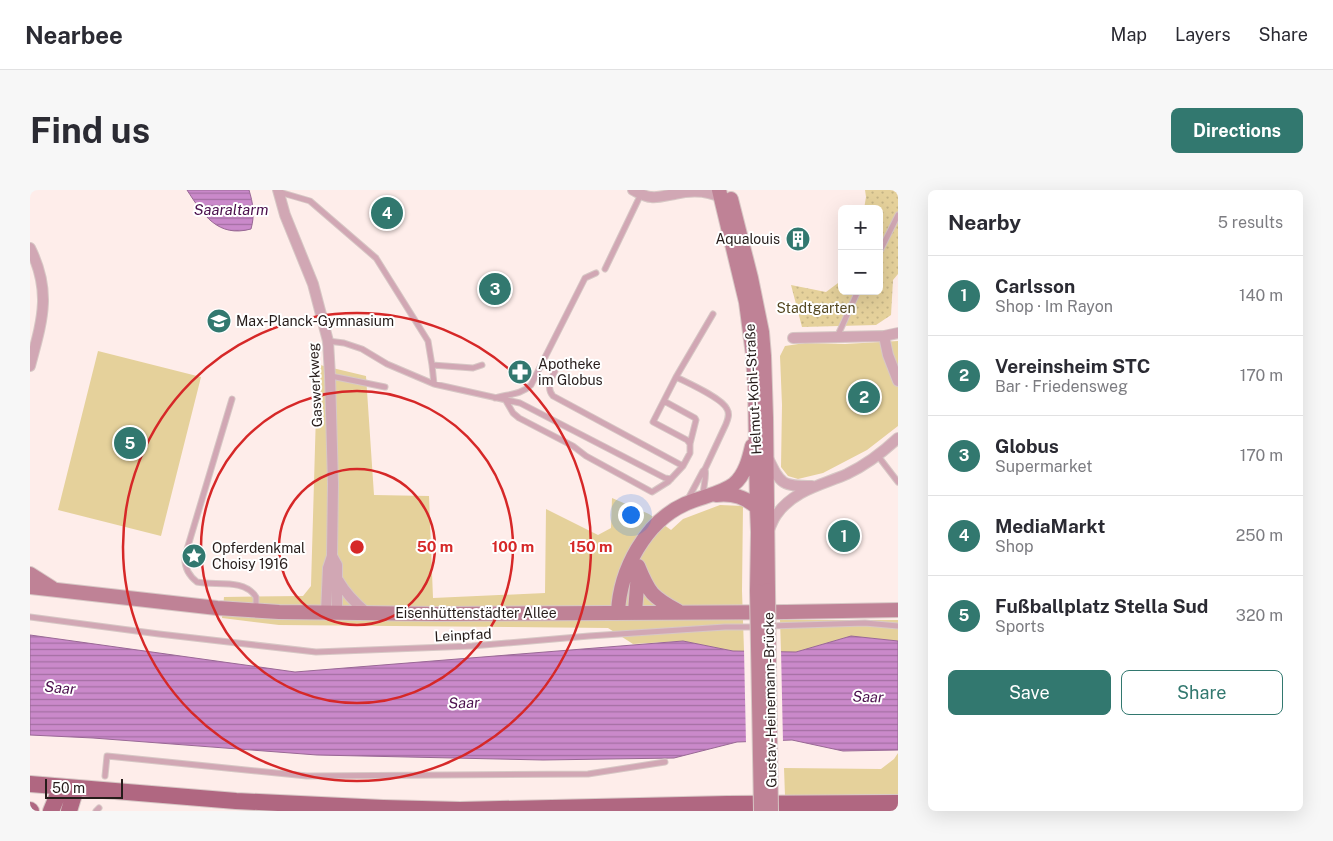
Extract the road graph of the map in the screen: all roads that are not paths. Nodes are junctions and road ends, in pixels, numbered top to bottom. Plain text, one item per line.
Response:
1 (299, 190) edge
2 (278, 191) edge
3 (637, 192) edge
4 (672, 192) edge
5 (723, 193) edge
6 (297, 197) junction
7 (898, 216) edge
8 (30, 248) edge
9 (881, 250) edge
10 (604, 269) dead end
11 (595, 273) dead end
12 (856, 295) edge
13 (713, 314) dead end
14 (898, 334) edge
15 (884, 336) junction
16 (793, 338) dead end
17 (836, 338) junction
18 (328, 341) junction
19 (432, 365) junction
20 (482, 365) dead end
21 (30, 366) edge
22 (555, 371) dead end
23 (330, 376) junction
24 (676, 377) junction
25 (898, 381) edge
26 (434, 384) junction
27 (385, 387) dead end
28 (495, 398) junction
29 (232, 399) dead end
30 (506, 401) junction
31 (664, 401) junction
32 (756, 426) junction
33 (898, 438) edge
34 (690, 444) junction
35 (766, 453) junction
36 (878, 456) junction
37 (683, 466) junction
38 (705, 469) junction
39 (671, 478) junction
40 (898, 482) edge
41 (813, 486) junction
42 (703, 497) junction
43 (685, 504) junction
44 (757, 508) junction
45 (768, 533) junction
46 (638, 550) junction
47 (332, 556) junction
48 (638, 566) junction
49 (30, 574) edge
50 (338, 579) junction
51 (30, 587) edge
52 (54, 590) junction
53 (762, 591) junction
54 (898, 610) edge
55 (256, 611) junction
56 (618, 612) junction
57 (635, 612) junction
58 (681, 612) junction
59 (331, 613) junction
60 (367, 613) junction
61 (30, 617) edge
62 (898, 626) edge
63 (666, 762) dead end
64 (105, 776) dead end
65 (30, 784) edge
66 (68, 787) junction
67 (898, 803) edge
68 (528, 809) edge
69 (462, 810) edge
70 (52, 811) edge
71 (69, 811) edge
72 (761, 811) edge
73 (771, 811) edge

1 - 6 lane
2 - 6 lane
2 - 18 street, Gaswerkweg
3 - 4 street
3 - 10 lane
4 - 5 street
5 - 32 street, Helmut-Kohl-Straße
5 - 35 street, Helmut-Kohl-Straße
6 - 19 lane
7 - 9 lane
8 - 21 street
11 - 28 lane
12 - 17 lane
13 - 24 lane
14 - 15 street
15 - 17 street
15 - 25 street
16 - 17 street
18 - 23 street, Gaswerkweg
18 - 26 lane
19 - 20 lane
19 - 26 lane
22 - 37 lane
23 - 27 lane
23 - 47 street, Gaswerkweg
24 - 31 lane
24 - 38 lane
26 - 28 lane
28 - 30 lane
29 - 55 lane
30 - 39 lane
30 - 39 lane
31 - 34 lane
31 - 34 lane
32 - 42 street
32 - 44 street, Helmut-Kohl-Straße
33 - 36 street
34 - 37 lane
35 - 41 street
35 - 45 street, Helmut-Kohl-Straße
36 - 40 lane
36 - 41 street
37 - 39 lane
38 - 42 lane
38 - 43 lane
41 - 45 street
42 - 43 street
42 - 44 street
43 - 46 street
44 - 53 street, Helmut-Kohl-Straße
45 - 53 street, Helmut-Kohl-Straße
46 - 48 street
46 - 56 street
47 - 50 street, Gaswerkweg
47 - 59 street, Gaswerkweg
48 - 57 street
48 - 58 street
49 - 52 street, Eisenhüttenstädter Allee
50 - 59 street, Gaswerkweg
50 - 60 street, Gaswerkweg
51 - 52 street, Eisenhüttenstädter Allee
52 - 55 street, Eisenhüttenstädter Allee
53 - 72 street, Gustav-Heinemann-Brücke, bridge
53 - 73 street, Gustav-Heinemann-Brücke, bridge
54 - 58 street, Eisenhüttenstädter Allee
55 - 59 street, Eisenhüttenstädter Allee
56 - 57 street, Eisenhüttenstädter Allee
56 - 60 street, Eisenhüttenstädter Allee
57 - 58 street, Eisenhüttenstädter Allee
59 - 60 street, Eisenhüttenstädter Allee
61 - 62 lane, Leinpfad
63 - 64 lane
65 - 66 main road
66 - 69 main road
66 - 70 main road
66 - 71 main road
67 - 68 main road
68 - 69 main road

